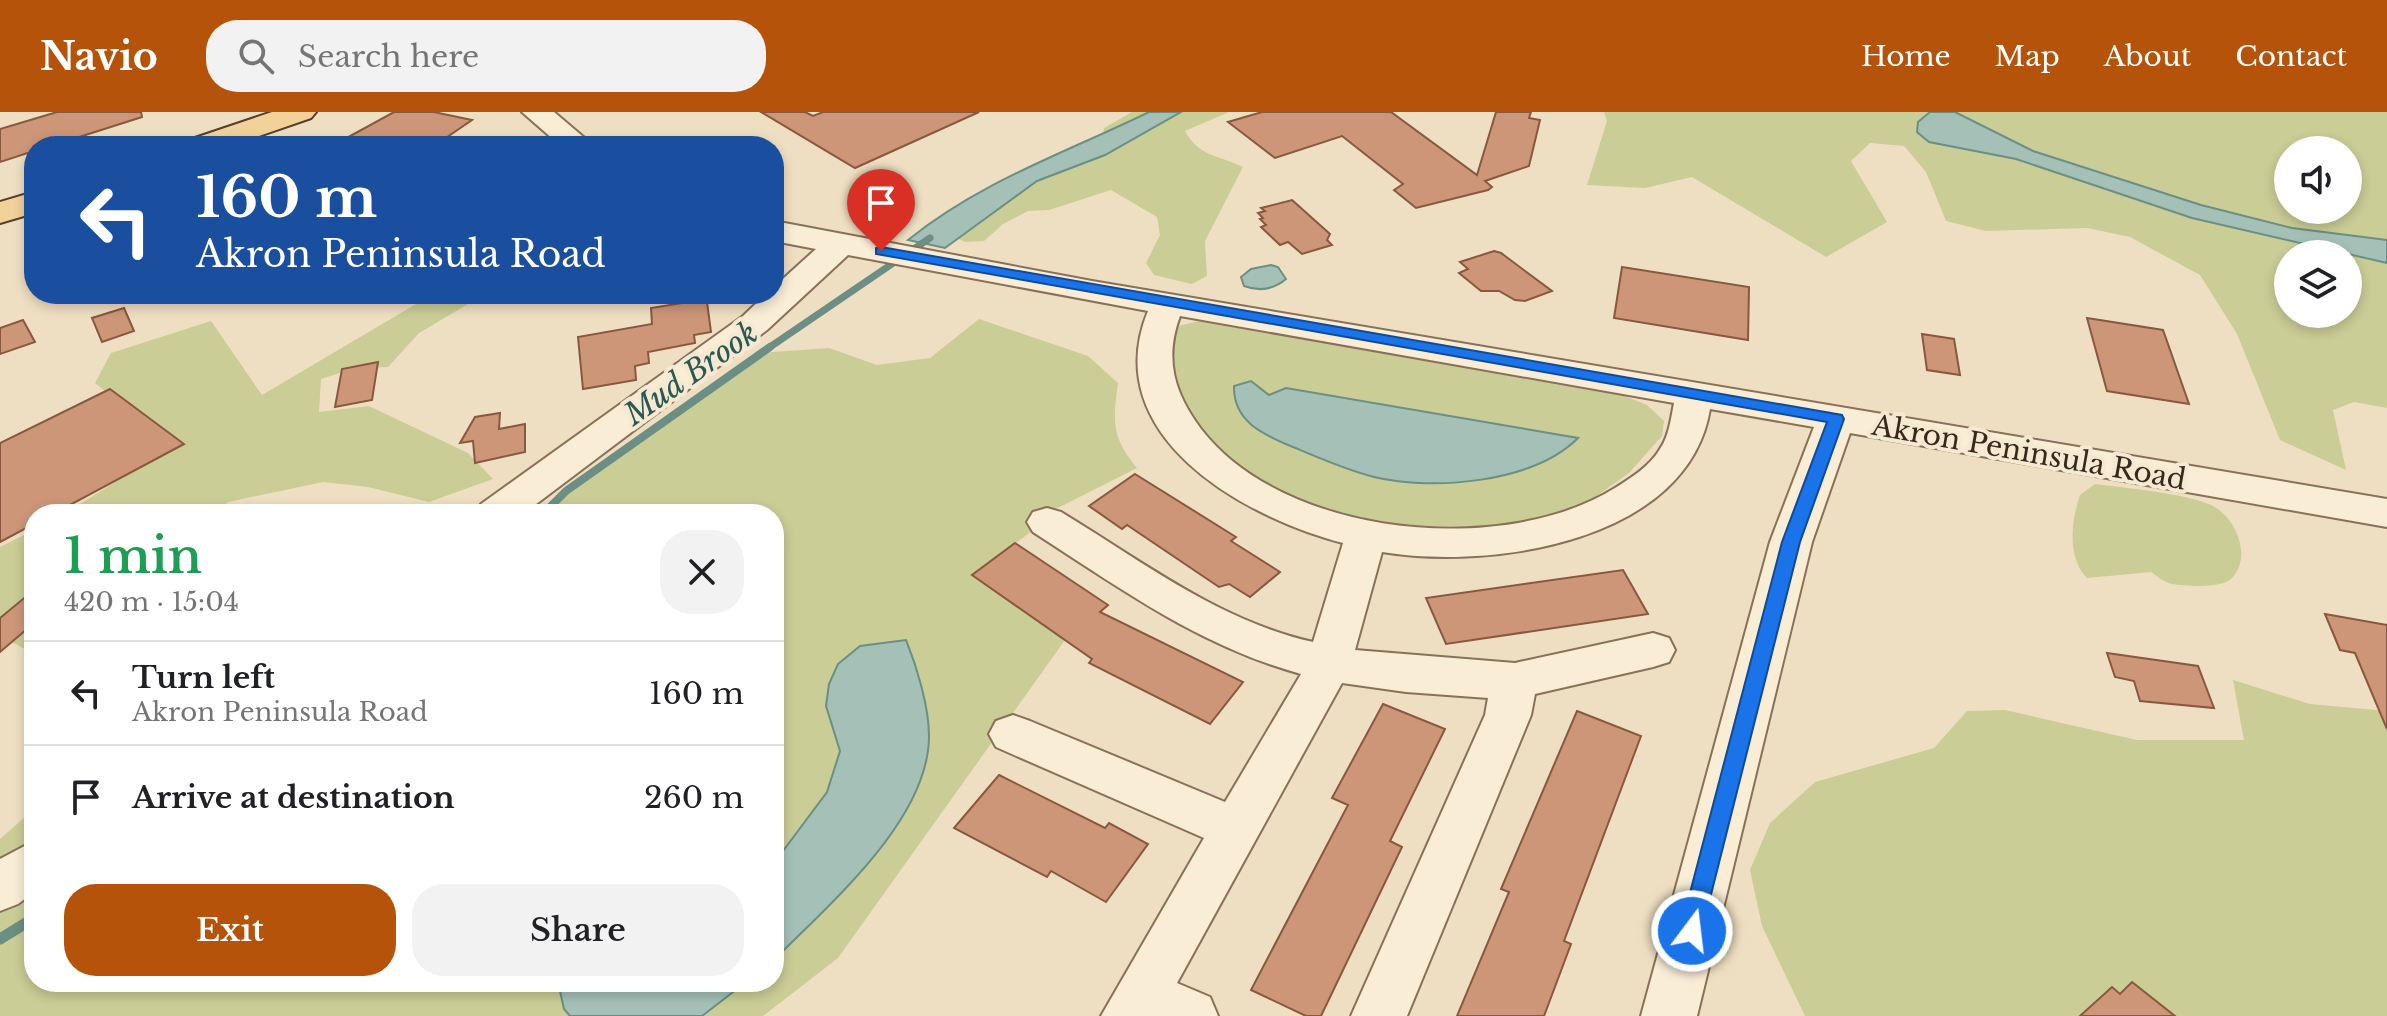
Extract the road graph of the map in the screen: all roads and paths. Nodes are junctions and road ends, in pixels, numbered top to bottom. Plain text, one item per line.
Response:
1 (301, 112) edge
2 (536, 112) edge
3 (230, 136) edge
4 (566, 136) edge
5 (24, 205) edge
6 (0, 213) edge
7 (784, 233) edge
8 (839, 245) junction
9 (784, 296) edge
10 (1168, 302) junction
11 (775, 304) edge
12 (1693, 394) junction
13 (1836, 419) junction
14 (509, 504) edge
15 (2387, 513) edge
16 (1047, 522) dead end
17 (1366, 535) junction
18 (1653, 650) dead end
19 (1329, 664) junction
20 (1515, 681) junction
21 (1013, 734) dead end
22 (1236, 829) junction
23 (24, 870) edge
24 (0, 888) edge
25 (1135, 1005) edge
26 (1190, 1016) edge
27 (1379, 1016) edge
28 (1669, 1016) edge

1 - 3 main road
2 - 4 street
5 - 6 main road
7 - 8 street, Akron Peninsula Road
8 - 9 street
8 - 10 street, Akron Peninsula Road
10 - 12 street, Akron Peninsula Road
10 - 17 street
11 - 14 street
12 - 13 street, Akron Peninsula Road
12 - 17 street
13 - 15 street, Akron Peninsula Road
13 - 28 street
16 - 19 street
17 - 19 street
18 - 20 street
19 - 20 street
19 - 22 street
20 - 27 street
21 - 22 street
22 - 25 street
23 - 24 street
25 - 26 street

